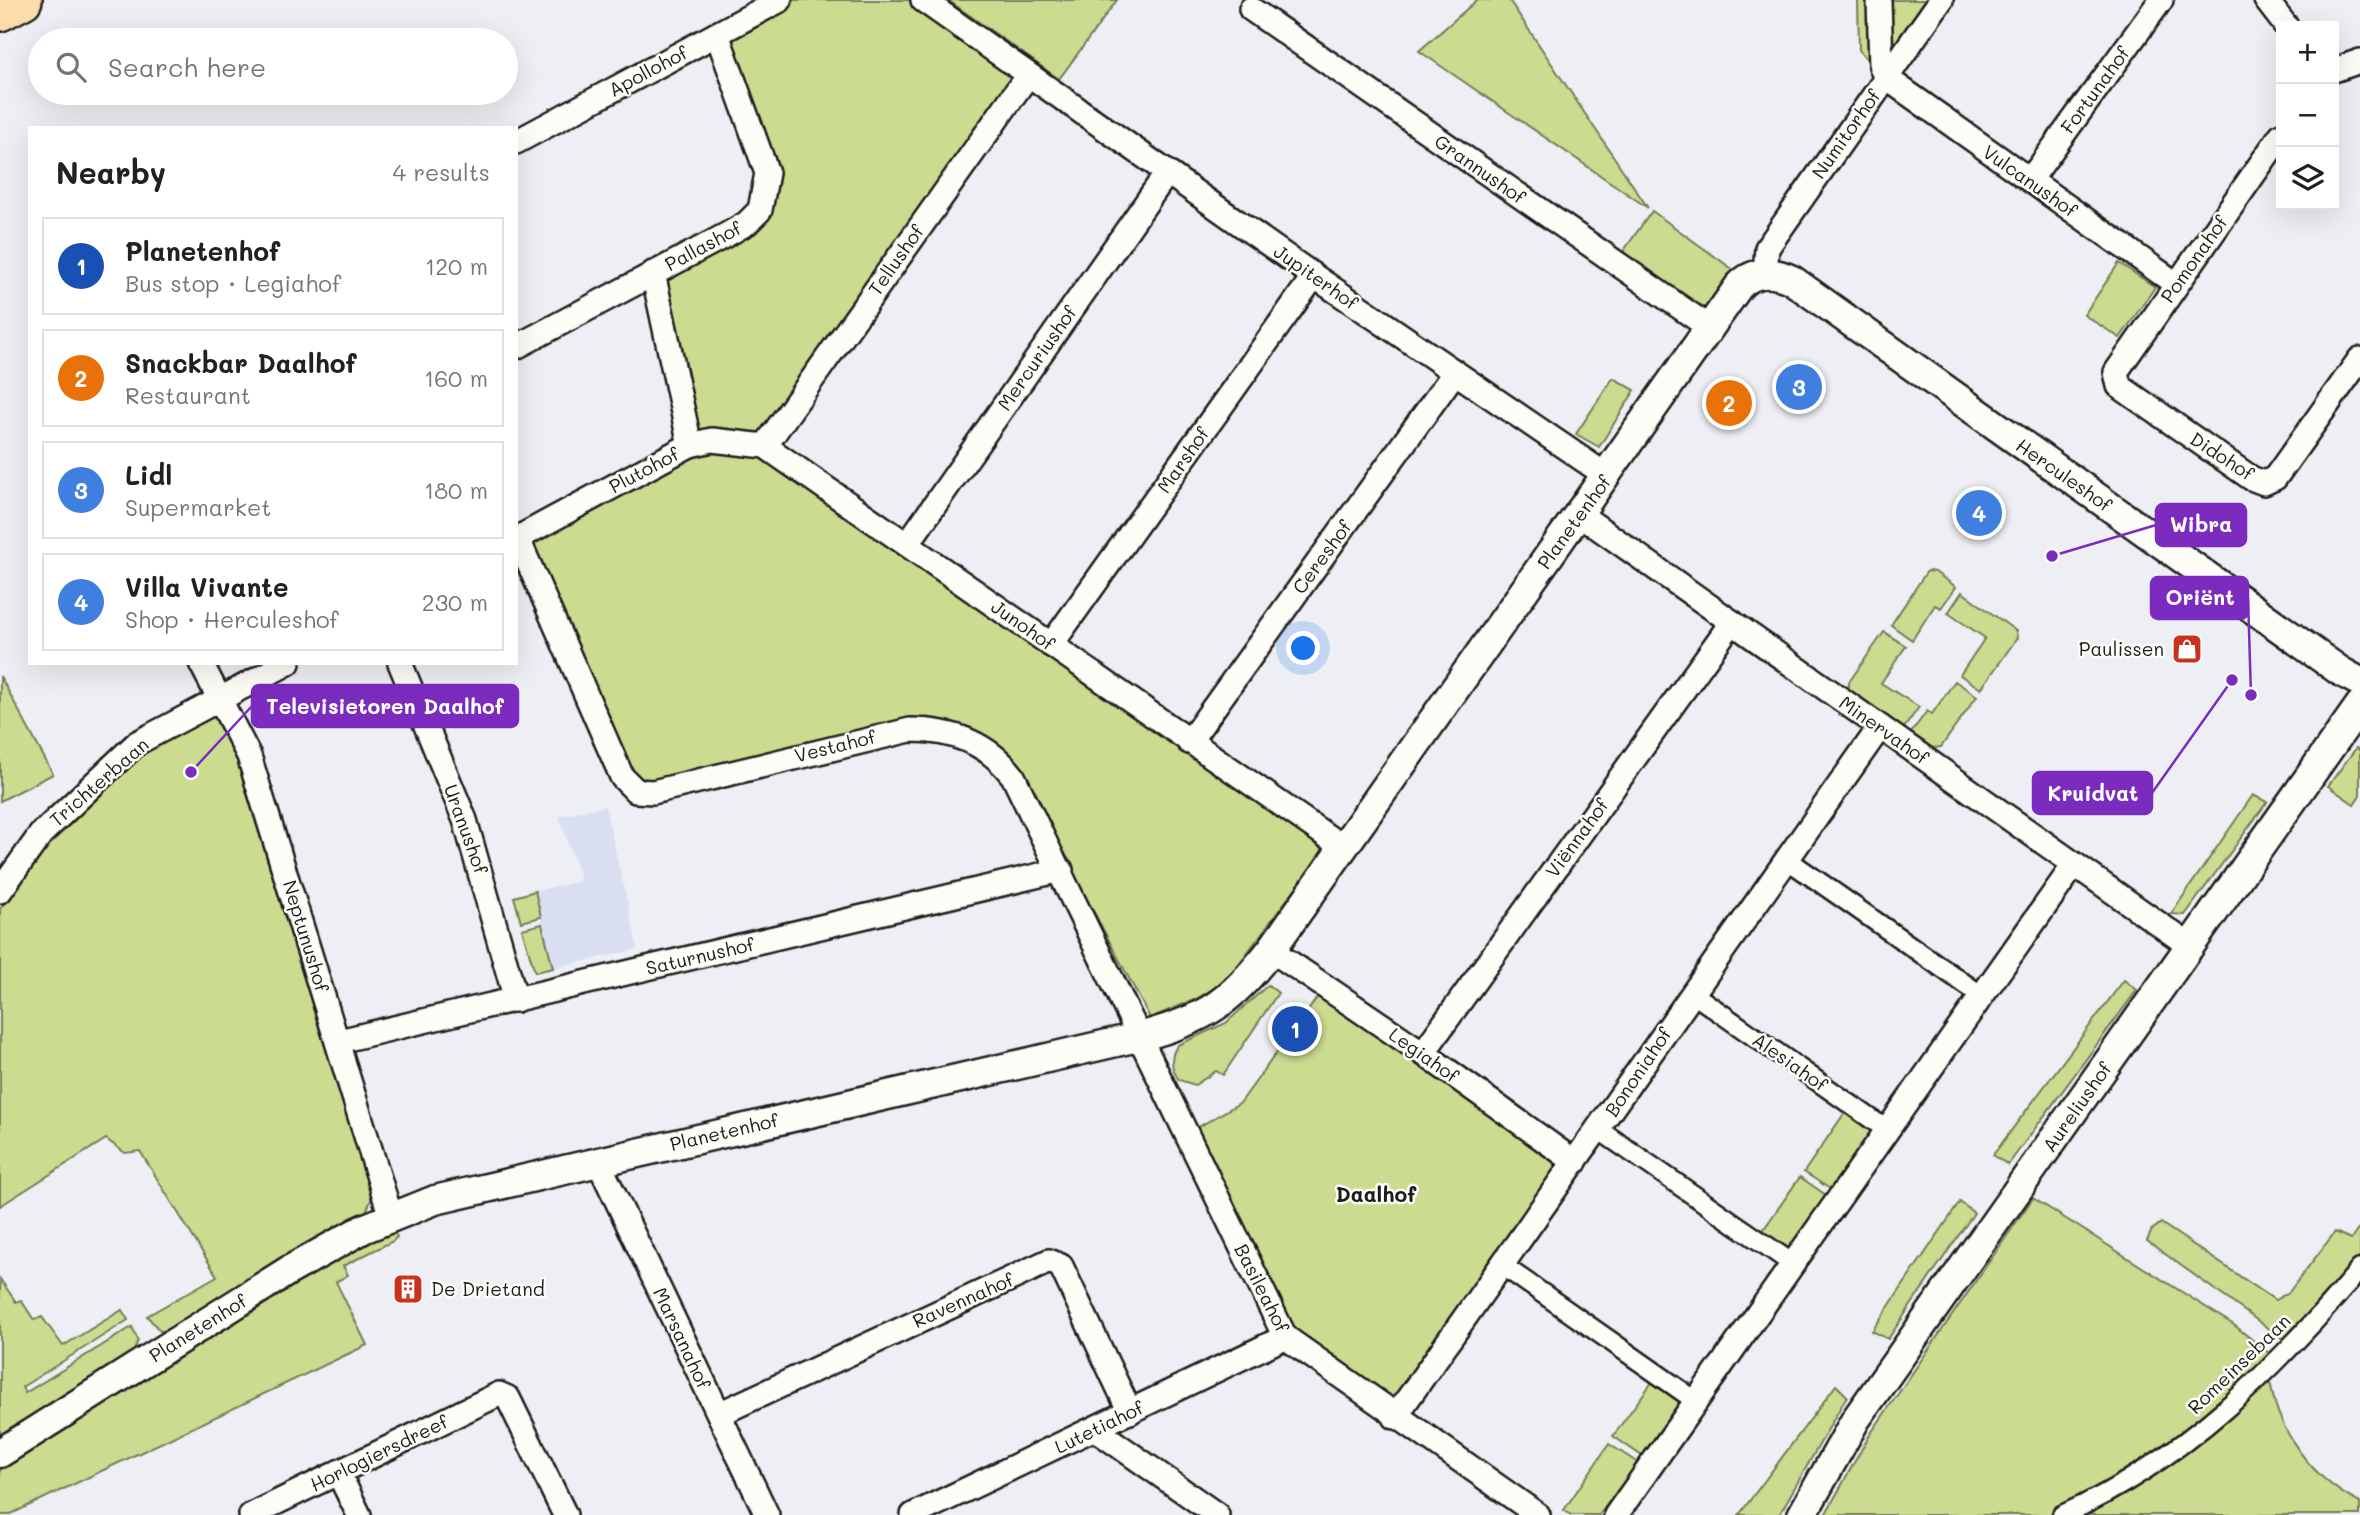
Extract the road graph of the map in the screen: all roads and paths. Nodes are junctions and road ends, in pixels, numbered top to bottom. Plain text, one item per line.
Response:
1 (23, 0) edge
2 (780, 0) edge
3 (923, 0) edge
4 (1878, 0) edge
5 (1941, 0) edge
6 (2161, 0) edge
7 (2266, 0) edge
8 (1251, 9) dead end
9 (0, 12) edge
10 (2282, 21) edge
11 (717, 34) junction
12 (2360, 61) edge
13 (2339, 68) edge
14 (1028, 75) junction
15 (1885, 77) junction
16 (518, 141) edge
17 (2276, 142) edge
18 (1167, 173) junction
19 (2030, 180) junction
20 (653, 273) junction
21 (1765, 273) junction
22 (1314, 276) junction
23 (2176, 284) junction
24 (1710, 328) junction
25 (518, 346) edge
26 (2360, 359) edge
27 (1455, 372) junction
28 (2119, 386) joint
29 (690, 445) junction
30 (765, 446) junction
31 (1607, 476) junction
32 (1579, 514) junction
33 (518, 538) edge
34 (518, 541) edge
35 (908, 543) junction
36 (1732, 622) junction
37 (1051, 645) junction
38 (202, 665) edge
39 (284, 665) edge
40 (401, 665) edge
41 (2360, 682) edge
42 (220, 698) junction
43 (2360, 705) edge
44 (1880, 727) junction
45 (1189, 742) junction
46 (1344, 848) junction
47 (1788, 860) junction
48 (2074, 865) junction
49 (1061, 870) junction
50 (0, 891) edge
51 (2190, 946) junction
52 (1271, 950) junction
53 (1692, 993) junction
54 (1982, 996) junction
55 (516, 1000) junction
56 (1142, 1036) junction
57 (339, 1041) junction
58 (1423, 1053) junction
59 (1598, 1129) junction
60 (1887, 1130) junction
61 (598, 1161) junction
62 (1575, 1162) junction
63 (391, 1217) junction
64 (1793, 1264) junction
65 (1502, 1265) junction
66 (2360, 1269) edge
67 (1285, 1337) junction
68 (1696, 1401) junction
69 (1130, 1412) junction
70 (719, 1414) junction
71 (1395, 1417) junction
72 (1095, 1429) junction
73 (0, 1453) edge
74 (338, 1472) junction
75 (251, 1515) edge
76 (359, 1515) edge
77 (565, 1515) edge
78 (767, 1515) edge
79 (916, 1515) edge
80 (1217, 1515) edge
81 (1538, 1515) edge
82 (1616, 1515) edge
83 (1802, 1515) edge
84 (2062, 1515) edge

1 - 9 main road
2 - 11 street, Apollohof
3 - 14 street
4 - 15 street
5 - 15 street, Numitorhof
6 - 19 street, Fortunahof
7 - 10 street
8 - 24 street, Grannushof
11 - 16 street, Apollohof
11 - 20 street, Pallashof
12 - 13 street
14 - 18 street, Jupiterhof
14 - 30 street, Tellushof
15 - 19 street, Vulcanushof
15 - 21 street, Numitorhof
17 - 23 street, Pomonahof
18 - 22 street, Jupiterhof
18 - 35 street, Mercuriushof
19 - 23 street, Vulcanushof
20 - 25 street, Pallashof
20 - 29 street, Plutohof
21 - 24 street, Planetenhof
21 - 41 street, Herculeshof
22 - 27 street, Jupiterhof
22 - 37 street, Marshof
23 - 28 street, Pomonahof
24 - 31 street, Planetenhof
26 - 28 street, Didohof
27 - 31 street, Jupiterhof
27 - 45 street, Cereshof
29 - 30 street, Junohof
29 - 33 street, Plutohof
30 - 35 street, Junohof
31 - 32 street, Planetenhof
32 - 36 street, Minervahof
32 - 46 street, Planetenhof
34 - 49 street, Vestahof
35 - 37 street, Junohof
36 - 44 street, Minervahof
36 - 58 street, Viënnahof
37 - 45 street, Junohof
38 - 42 street, Neptunushof
39 - 42 street
40 - 55 street, Uranushof
42 - 50 street, Trichterbaan
42 - 57 street, Neptunushof
43 - 51 street, Aureliushof
44 - 47 street, Bononiahof
44 - 48 street, Minervahof
45 - 46 street, Junohof
46 - 52 street, Planetenhof
47 - 53 street, Bononiahof
47 - 54 street
48 - 51 street, Minervahof
48 - 54 street
49 - 55 street, Saturnushof
49 - 56 street, Vestahof
51 - 83 street, Aureliushof
52 - 56 street, Planetenhof
52 - 58 street, Legiahof
53 - 59 street, Bononiahof
53 - 60 street, Alesiahof
54 - 60 street
55 - 57 street, Saturnushof
56 - 61 street, Planetenhof
56 - 67 street, Basileahof
57 - 63 street, Neptunushof
58 - 62 street, Legiahof
59 - 62 street, Bononiahof
59 - 64 street
60 - 64 street
61 - 63 street, Planetenhof
61 - 70 street, Marsanahof
62 - 65 street, Bononiahof
63 - 73 street, Planetenhof
64 - 68 street
65 - 68 street
65 - 71 street, Bononiahof
66 - 84 street, Romeinsebaan
67 - 69 street, Lutetiahof
67 - 71 street, Basileahof
68 - 82 street
69 - 70 street, Ravennahof
69 - 72 street, Lutetiahof
70 - 78 street, Marsanahof
71 - 81 street, Basileahof
72 - 79 street, Lutetiahof
72 - 80 street
74 - 75 street, Horlogiersdreef
74 - 76 street
74 - 77 street, Horlogiersdreef

